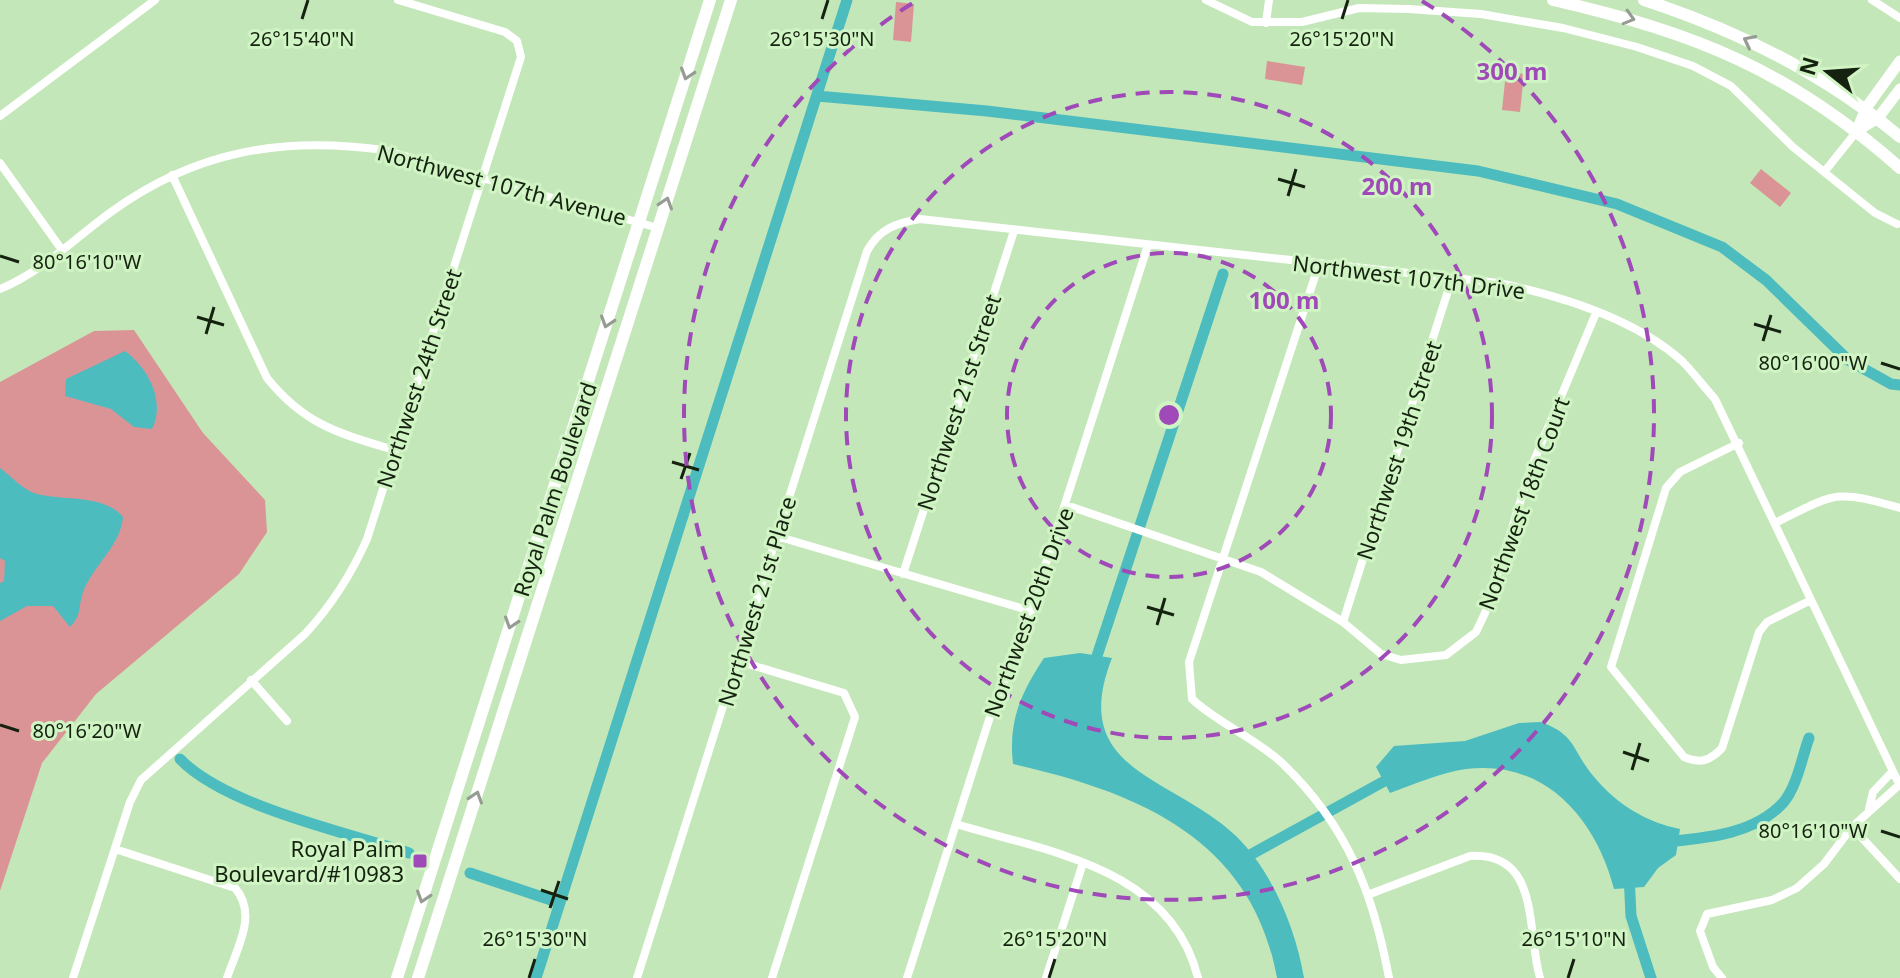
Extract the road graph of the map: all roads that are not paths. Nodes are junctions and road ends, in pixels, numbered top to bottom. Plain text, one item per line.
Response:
1 (155, 0) edge
2 (398, 0) edge
3 (710, 0) edge
4 (731, 0) edge
5 (1206, 0) edge
6 (1269, 0) edge
7 (1553, 0) edge
8 (1644, 0) edge
9 (1872, 0) edge
10 (1900, 18) edge
11 (1266, 23) junction
12 (1900, 61) edge
13 (1900, 89) edge
14 (1866, 108) junction
15 (0, 116) edge
16 (1878, 118) junction
17 (1857, 130) junction
18 (1900, 137) edge
19 (0, 163) edge
20 (1900, 168) edge
21 (1825, 171) junction
22 (172, 175) junction
23 (482, 179) junction
24 (639, 222) junction
25 (1897, 224) dead end
26 (658, 228) junction
27 (884, 230) joint
28 (1014, 231) junction
29 (1148, 245) junction
30 (62, 250) junction
31 (1319, 264) junction
32 (1452, 278) junction
33 (0, 289) edge
34 (1596, 313) junction
35 (1739, 443) junction
36 (394, 450) junction
37 (1066, 505) junction
38 (1900, 508) edge
39 (1777, 522) junction
40 (776, 536) junction
41 (1224, 558) junction
42 (903, 574) junction
43 (1811, 600) junction
44 (1031, 611) junction
45 (1343, 622) junction
46 (738, 661) junction
47 (251, 680) junction
48 (287, 721) dead end
49 (1892, 772) junction
50 (1899, 786) edge
51 (1869, 810) junction
52 (956, 824) junction
53 (1852, 827) junction
54 (115, 849) junction
55 (1083, 863) junction
56 (1900, 879) edge
57 (1370, 894) junction
58 (73, 978) edge
59 (227, 978) edge
60 (397, 978) edge
61 (418, 978) edge
62 (637, 978) edge
63 (772, 978) edge
64 (907, 978) edge
65 (1046, 978) edge
66 (1198, 978) edge
67 (1389, 978) edge
68 (1540, 978) edge
69 (1722, 978) edge

1 - 15 street
2 - 23 street, Northwest 24th Street
3 -> 24 main road, Royal Palm Boulevard
26 -> 4 main road, Royal Palm Boulevard
5 - 11 street
6 - 11 street
7 -> 17 main road
14 -> 8 main road
9 - 10 street
11 - 21 street
12 - 14 street
13 - 16 street
14 - 16 main road
14 - 17 street
16 - 17 street
16 - 18 main road
17 - 20 main road
17 - 21 street
19 - 30 street
21 - 25 street
22 - 23 street, Northwest 107th Avenue
22 - 30 street, Northwest 107th Avenue
22 - 36 street
23 - 24 street, Northwest 107th Avenue
23 - 36 street, Northwest 24th Street
24 - 26 street, Northwest 107th Avenue
24 -> 60 main road, Royal Palm Boulevard
61 -> 26 main road, Royal Palm Boulevard
27 - 28 street, Northwest 107th Drive
27 - 40 street, Northwest 21st Place
28 - 29 street, Northwest 107th Drive
28 - 42 street, Northwest 21st Street
29 - 31 street, Northwest 107th Drive
29 - 37 street, Northwest 20th Drive
30 - 33 street, Northwest 107th Avenue
31 - 32 street, Northwest 107th Drive
31 - 41 street
32 - 34 street, Northwest 107th Drive
32 - 45 street, Northwest 19th Street
34 - 35 street, Northwest 107th Drive
34 - 45 street, Northwest 18th Court
35 - 39 street, Northwest 107th Drive
35 - 43 street
36 - 47 street, Northwest 24th Street
37 - 41 street
37 - 44 street, Northwest 20th Drive
38 - 39 street
39 - 43 street, Northwest 107th Drive
40 - 42 street
40 - 46 street, Northwest 21st Place
41 - 45 street
41 - 57 street
42 - 44 street
43 - 49 street, Northwest 107th Drive
44 - 52 street, Northwest 20th Drive
46 - 62 street, Northwest 21st Place
46 - 63 street
47 - 48 street
47 - 54 street, Northwest 24th Street
49 - 50 street, Northwest 107th Drive
49 - 51 street
50 - 51 street
51 - 53 street
52 - 55 street
52 - 64 street, Northwest 20th Drive
53 - 56 street
53 - 69 street
54 - 58 street, Northwest 24th Street
54 - 59 street
55 - 65 street
55 - 66 street
57 - 67 street
57 - 68 street

